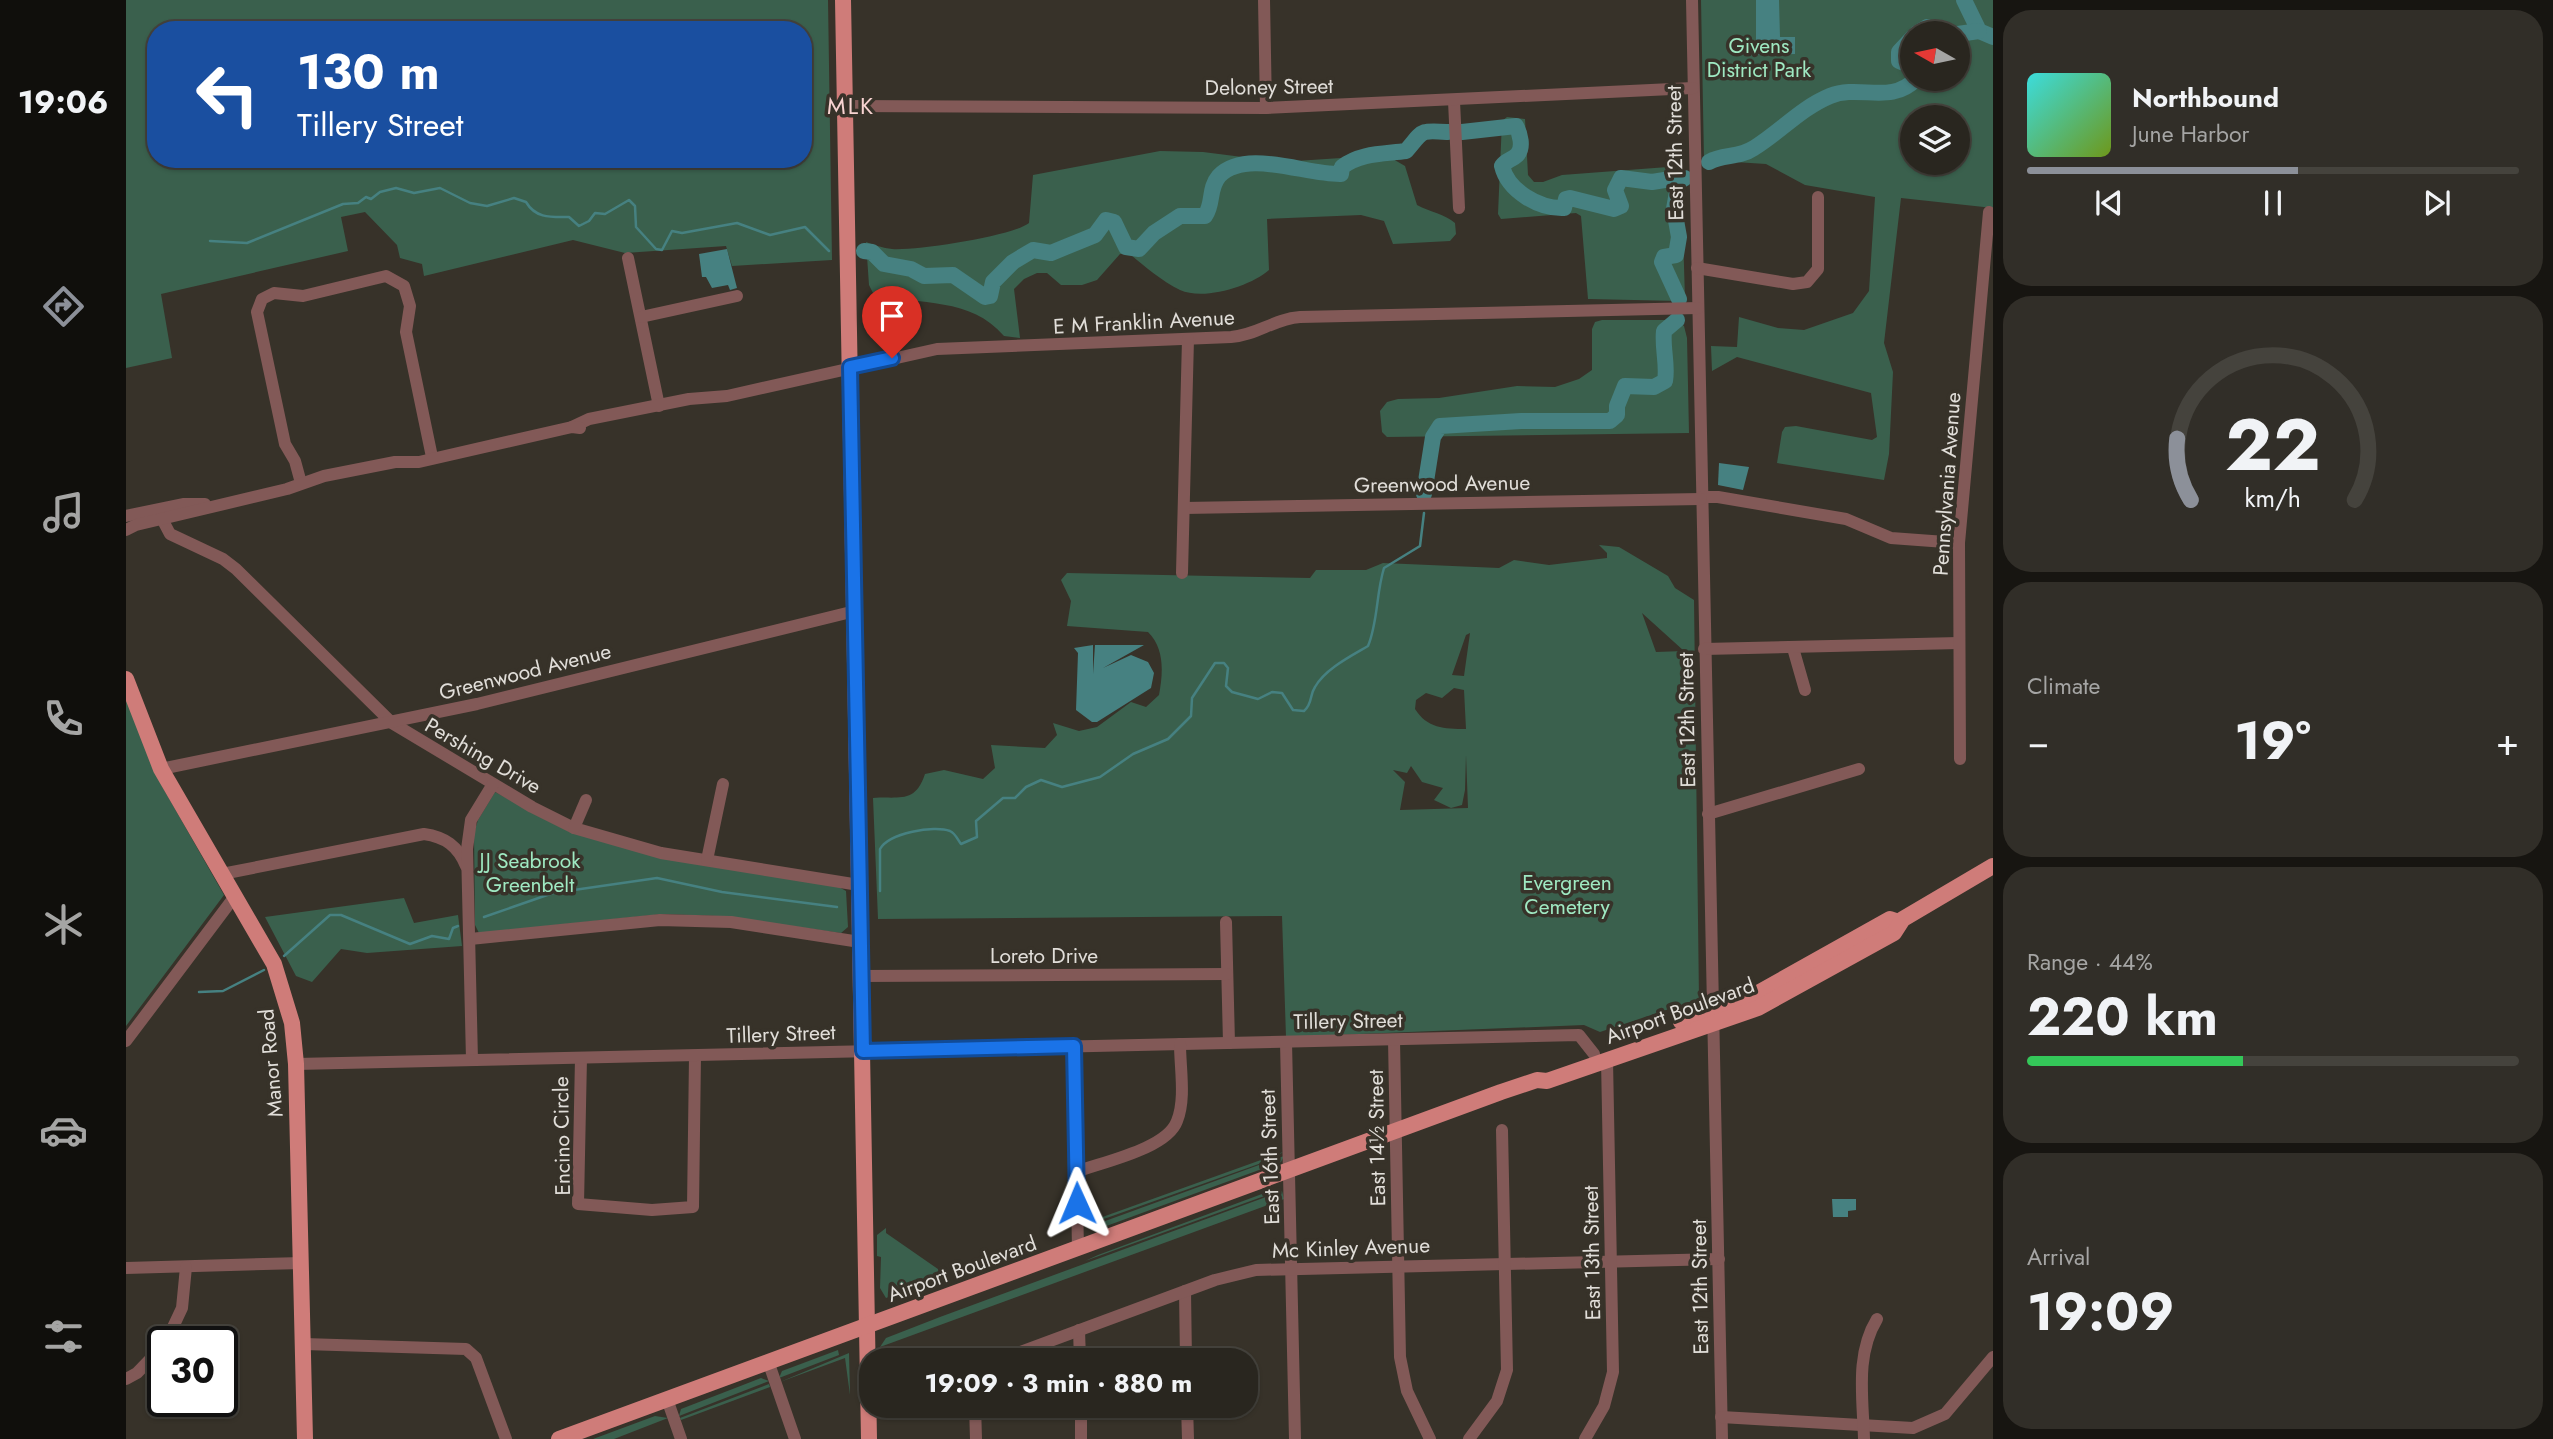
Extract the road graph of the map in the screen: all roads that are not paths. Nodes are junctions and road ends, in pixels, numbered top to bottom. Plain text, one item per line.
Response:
1 (843, 0) edge
2 (1264, 0) edge
3 (1692, 0) edge
4 (1693, 88) junction
5 (1454, 100) junction
6 (845, 106) junction
7 (1266, 108) junction
8 (1818, 197) dead end
9 (1459, 208) dead end
10 (1989, 212) dead end
11 (628, 258) dead end
12 (1697, 268) junction
13 (737, 296) dead end
14 (1698, 308) junction
15 (641, 317) junction
16 (1188, 339) junction
17 (850, 367) junction
18 (659, 406) junction
19 (432, 457) junction
20 (301, 483) junction
21 (1701, 498) junction
22 (1184, 508) junction
23 (160, 515) junction
24 (126, 516) edge
25 (126, 530) edge
26 (1959, 543) junction
27 (1182, 573) dead end
28 (855, 611) junction
29 (1959, 643) junction
30 (1793, 648) junction
31 (1704, 649) junction
32 (126, 679) edge
33 (1805, 691) dead end
34 (426, 716) junction
35 (392, 723) junction
36 (414, 738) junction
37 (1960, 759) dead end
38 (161, 769) junction
39 (1859, 769) dead end
40 (723, 783) dead end
41 (493, 784) junction
42 (586, 800) dead end
43 (1708, 814) junction
44 (471, 820) junction
45 (574, 828) junction
46 (442, 838) junction
47 (707, 860) junction
48 (1993, 866) edge
49 (467, 869) junction
50 (222, 874) junction
51 (859, 885) junction
52 (235, 895) junction
53 (1226, 922) dead end
54 (470, 939) junction
55 (860, 942) junction
56 (1227, 974) junction
57 (861, 976) junction
58 (1715, 1017) junction
59 (1394, 1040) junction
60 (126, 1041) edge
61 (1286, 1042) junction
62 (1180, 1044) junction
63 (1229, 1044) junction
64 (1074, 1046) junction
65 (863, 1051) junction
66 (695, 1056) junction
67 (1601, 1057) junction
68 (581, 1058) junction
69 (471, 1060) junction
70 (296, 1064) junction
71 (1502, 1130) dead end
72 (1396, 1132) junction
73 (1076, 1171) junction
74 (1289, 1172) junction
75 (1078, 1249) junction
76 (1719, 1259) junction
77 (1612, 1261) junction
78 (302, 1263) junction
79 (1505, 1264) junction
80 (1399, 1265) junction
81 (186, 1267) junction
82 (126, 1268) edge
83 (1292, 1268) junction
84 (1185, 1291) junction
85 (1877, 1319) dead end
86 (173, 1326) edge
87 (867, 1326) junction
88 (1079, 1330) junction
89 (304, 1344) junction
90 (1031, 1348) edge
91 (1080, 1348) edge
92 (1186, 1348) edge
93 (1993, 1357) edge
94 (147, 1362) edge
95 (768, 1362) junction
96 (126, 1379) edge
97 (667, 1399) junction
98 (975, 1418) edge
99 (1081, 1418) edge
100 (1187, 1418) edge
101 (1721, 1418) junction
102 (1863, 1433) edge
103 (564, 1438) edge
104 (305, 1439) edge
105 (506, 1439) edge
106 (681, 1439) edge
107 (795, 1439) edge
108 (869, 1439) edge
109 (976, 1439) edge
110 (1082, 1439) edge
111 (1188, 1439) edge
112 (1295, 1439) edge
113 (1430, 1439) edge
114 (1469, 1439) edge
115 (1585, 1439) edge
116 (1722, 1439) edge

1 - 6 main road
2 - 7 street
3 - 4 street, East 12th Street
4 - 5 street, Deloney Street
4 - 12 street, East 12th Street
5 - 7 street, Deloney Street
5 - 9 street
6 - 7 street, Deloney Street
6 - 17 main road
8 - 12 street
10 - 26 street, Pennsylvania Avenue
11 - 15 street
12 - 14 street, East 12th Street
13 - 15 street
14 - 16 street, E M Franklin Avenue
14 - 21 street, East 12th Street
15 - 18 street
16 - 17 street, E M Franklin Avenue
16 - 22 street
17 - 18 street, E M Franklin Avenue
17 - 28 main road
18 - 19 street, E M Franklin Avenue
19 - 20 street, E M Franklin Avenue
19 - 20 street
20 - 23 street, E M Franklin Avenue
21 - 22 street, Greenwood Avenue
21 - 26 street, Greenwood Avenue
21 - 31 street, East 12th Street
22 - 27 street
23 - 24 street
23 - 25 street
23 - 35 street, Pershing Drive
26 - 29 street, Pennsylvania Avenue
28 - 34 street, Greenwood Avenue
28 - 51 main road
29 - 30 street
29 - 37 street, Pennsylvania Avenue
30 - 31 street
30 - 33 street
31 - 43 street, East 12th Street
32 - 38 main road, Manor Road
34 - 35 street, Greenwood Avenue
34 - 36 street
35 - 36 street, Pershing Drive
35 - 38 street, Greenwood Avenue
36 - 41 street, Pershing Drive
38 - 50 main road, Manor Road
39 - 43 street
40 - 47 street
41 - 44 street
41 - 45 street, Pershing Drive
42 - 45 street
43 - 58 street, East 12th Street
44 - 46 street
44 - 49 street
45 - 47 street, Pershing Drive
46 - 49 street
46 - 50 street
47 - 51 street, Pershing Drive
48 - 58 main road, Airport Boulevard
49 - 54 street
50 - 52 main road, Manor Road
51 - 55 main road
52 - 60 street
52 - 70 main road, Manor Road
53 - 56 street
54 - 55 street
54 - 69 street
55 - 57 main road
56 - 57 street, Loreto Drive
56 - 63 street
57 - 65 main road
58 - 67 main road, Airport Boulevard
58 - 76 street, East 12th Street
59 - 61 street, Tillery Street
59 - 67 street, Tillery Street
59 - 72 street, East 14½ Street
61 - 63 street, Tillery Street
61 - 74 street, East 16th Street
62 - 63 street, Tillery Street
62 - 64 street, Tillery Street
62 - 73 street
64 - 65 street, Tillery Street
64 - 73 street
65 - 66 street, Tillery Street
65 - 87 main road
66 - 68 street, Tillery Street
66 - 68 street, Encino Circle
67 - 72 main road, Airport Boulevard
67 - 77 street, East 13th Street
68 - 69 street, Tillery Street
69 - 70 street, Tillery Street
70 - 78 main road, Manor Road
71 - 79 street
72 - 74 main road, Airport Boulevard
72 - 80 street, East 14½ Street
73 - 75 street
74 - 75 main road, Airport Boulevard
74 - 83 street, East 16th Street
75 - 87 main road, Airport Boulevard
76 - 77 street, Mc Kinley Avenue
76 - 101 street, East 12th Street
77 - 79 street, Mc Kinley Avenue
77 - 115 street, East 13th Street
78 - 81 street
78 - 89 main road, Manor Road
79 - 80 street, Mc Kinley Avenue
79 - 114 street
80 - 83 street, Mc Kinley Avenue
80 - 113 street, East 14½ Street
81 - 82 street
81 - 86 street
83 - 84 street, Mc Kinley Avenue
83 - 112 street, East 16th Street
84 - 88 street, Mc Kinley Avenue
84 - 92 street
85 - 102 street
87 - 95 main road, Airport Boulevard
87 - 108 main road
88 - 90 street, Mc Kinley Avenue
88 - 91 street
89 - 104 main road, Manor Road
89 - 105 street
93 - 102 street
94 - 96 street
95 - 97 main road, Airport Boulevard
95 - 107 street
97 - 103 main road, Airport Boulevard
97 - 106 street
98 - 109 street
99 - 110 street
100 - 111 street
101 - 102 street
101 - 116 street, East 12th Street

